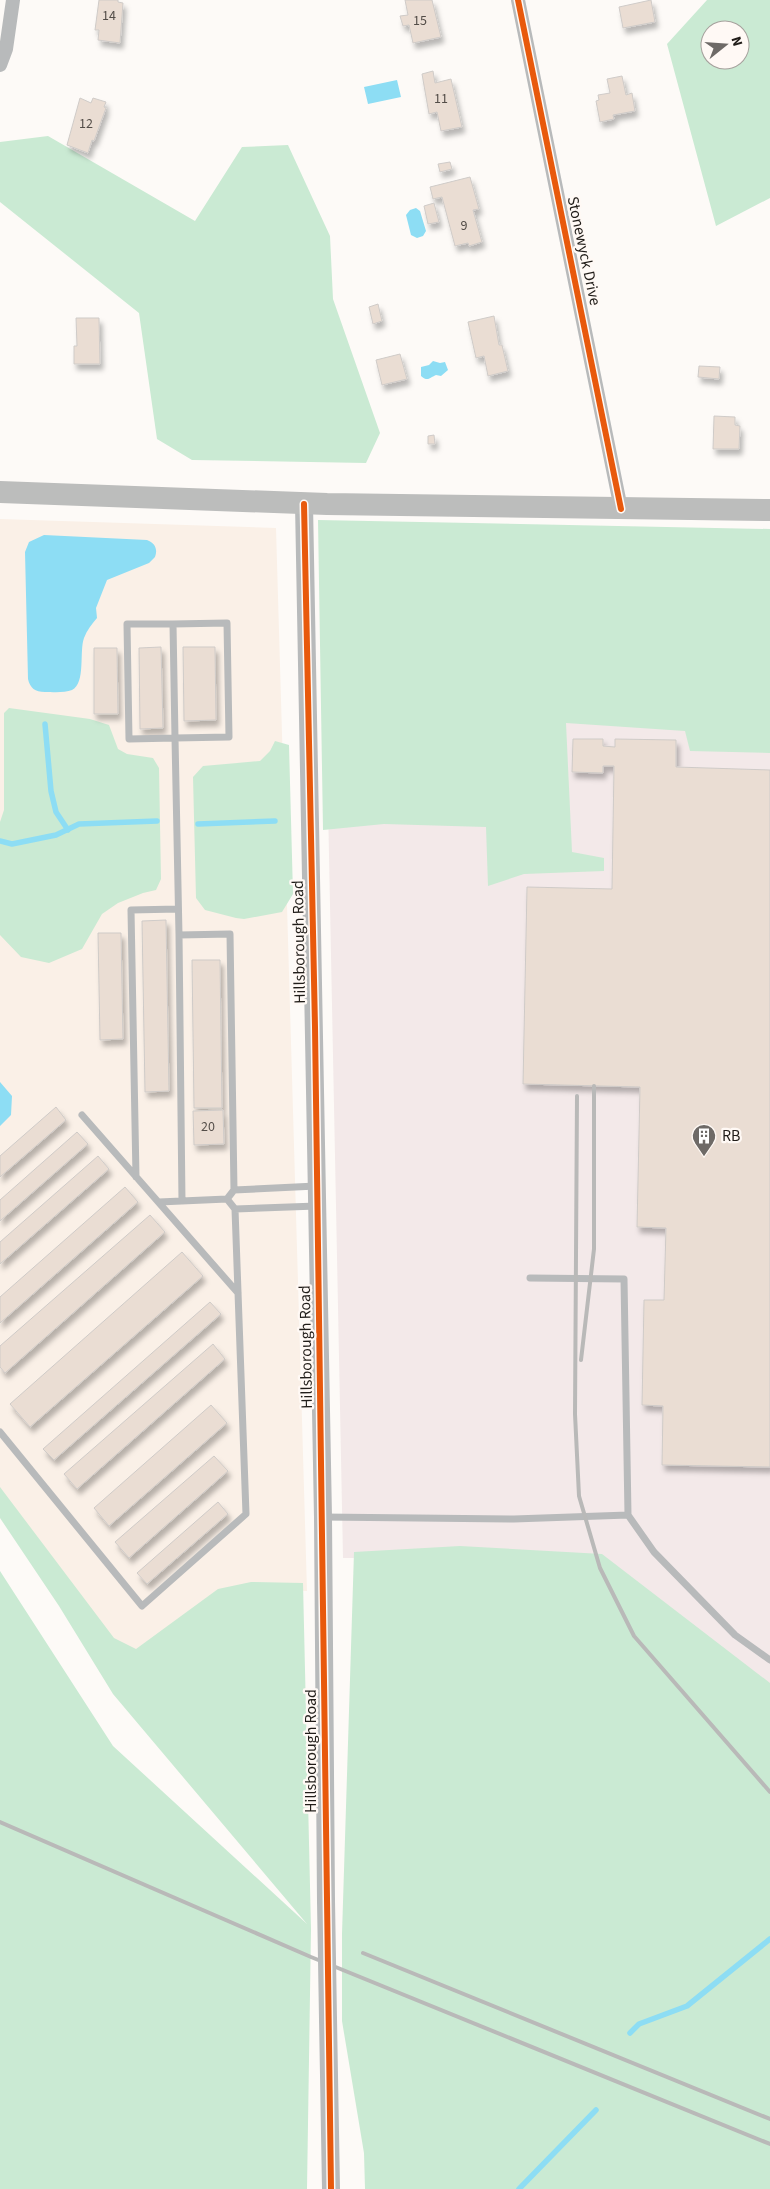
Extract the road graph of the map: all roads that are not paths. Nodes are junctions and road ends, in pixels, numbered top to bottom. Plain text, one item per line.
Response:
1 (13, 0) edge
2 (518, 0) edge
3 (0, 65) edge
4 (0, 492) edge
5 (304, 504) junction
6 (621, 509) junction
7 (770, 510) edge
8 (173, 624) junction
9 (175, 738) junction
10 (178, 908) junction
11 (179, 935) junction
12 (82, 1115) dead end
13 (136, 1176) junction
14 (317, 1186) junction
15 (234, 1190) junction
16 (227, 1199) junction
17 (182, 1201) junction
18 (159, 1202) junction
19 (317, 1206) junction
20 (235, 1209) junction
21 (530, 1278) dead end
22 (238, 1293) junction
23 (0, 1432) edge
24 (628, 1515) junction
25 (322, 1517) junction
26 (770, 1660) edge
27 (331, 2189) edge

1 - 3 street
2 - 6 street, Stonewyck Drive
4 - 5 main road
5 - 6 main road
5 - 14 street, Hillsborough Road
6 - 7 main road
8 - 9 lane
8 - 9 lane
8 - 9 lane
9 - 10 lane
10 - 11 lane
10 - 13 lane
11 - 15 lane
11 - 17 lane
12 - 13 lane
13 - 18 lane
14 - 15 lane
14 - 19 street, Hillsborough Road
15 - 16 lane
16 - 17 lane
16 - 20 lane
17 - 18 lane
18 - 22 lane
19 - 20 lane
19 - 25 street, Hillsborough Road
20 - 22 lane
21 - 24 lane
22 - 23 lane
24 - 25 lane
24 - 26 lane
25 - 27 street, Hillsborough Road, bridge

